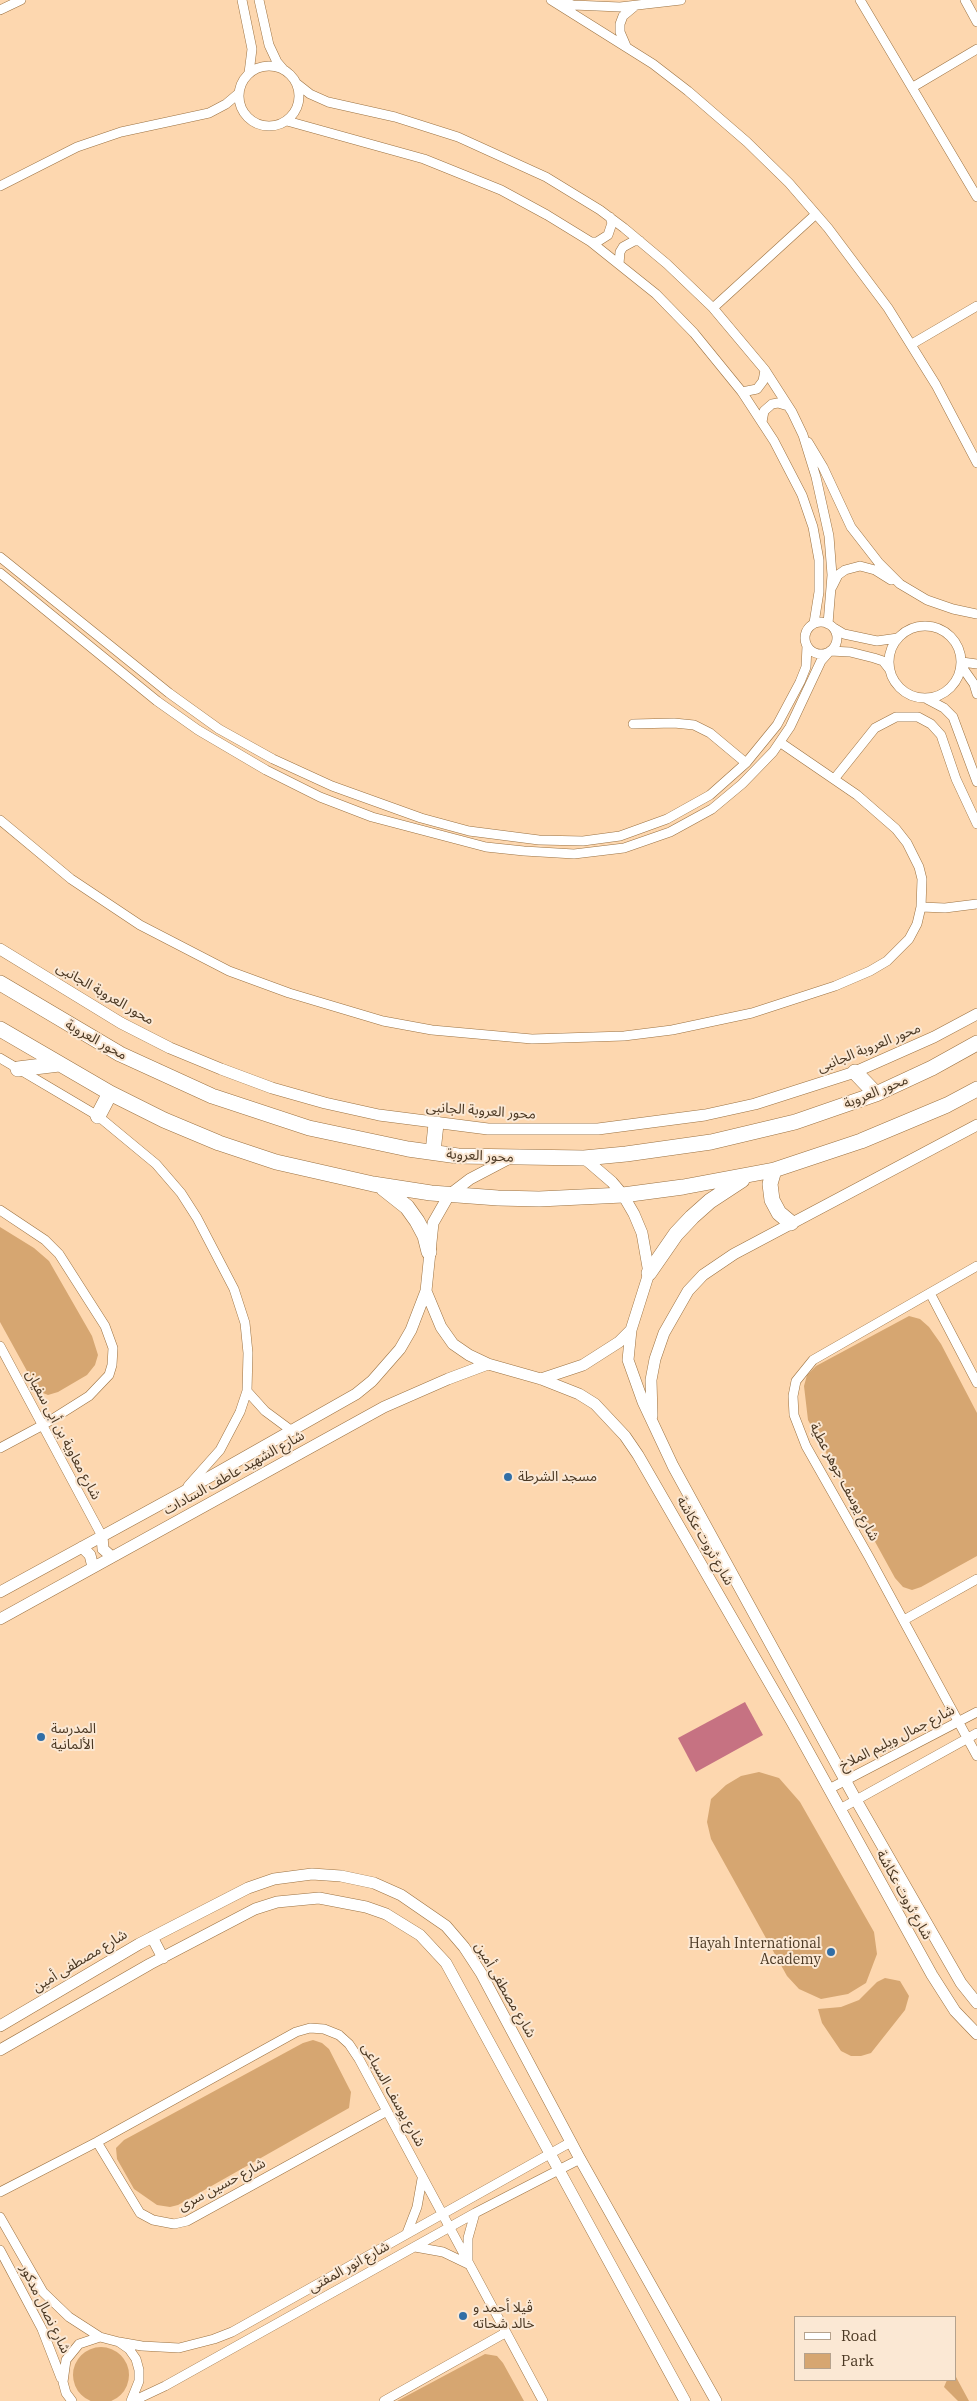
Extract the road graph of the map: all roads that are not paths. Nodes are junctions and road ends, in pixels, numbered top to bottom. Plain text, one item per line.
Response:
1 (21, 0) edge
2 (242, 0) edge
3 (259, 0) edge
4 (551, 0) edge
5 (555, 0) edge
6 (681, 0) edge
7 (860, 0) edge
8 (965, 0) edge
9 (635, 6) junction
10 (0, 10) edge
11 (977, 22) edge
12 (626, 46) junction
13 (977, 49) edge
14 (284, 70) junction
15 (249, 73) junction
16 (296, 83) junction
17 (912, 88) junction
18 (239, 93) junction
19 (287, 121) junction
20 (0, 186) edge
21 (977, 197) edge
22 (816, 214) junction
23 (610, 217) junction
24 (640, 241) junction
25 (591, 242) junction
26 (619, 264) junction
27 (977, 306) edge
28 (713, 308) junction
29 (912, 344) junction
30 (765, 370) junction
31 (742, 392) junction
32 (788, 406) junction
33 (762, 422) junction
34 (803, 435) junction
35 (977, 463) edge
36 (0, 557) edge
37 (0, 573) edge
38 (900, 584) junction
39 (831, 589) junction
40 (977, 614) edge
41 (814, 623) junction
42 (831, 626) junction
43 (898, 638) junction
44 (807, 646) junction
45 (829, 652) junction
46 (977, 664) edge
47 (962, 665) junction
48 (890, 670) junction
49 (977, 694) edge
50 (927, 699) junction
51 (633, 724) dead end
52 (781, 743) junction
53 (746, 763) junction
54 (734, 775) junction
55 (835, 778) junction
56 (977, 782) edge
57 (742, 784) junction
58 (376, 803) junction
59 (372, 817) junction
60 (0, 820) edge
61 (977, 824) edge
62 (977, 904) edge
63 (921, 907) junction
64 (0, 949) edge
65 (0, 983) edge
66 (977, 1014) edge
67 (0, 1029) edge
68 (977, 1033) edge
69 (977, 1043) edge
70 (960, 1053) junction
71 (0, 1058) edge
72 (60, 1064) junction
73 (18, 1069) junction
74 (855, 1072) junction
75 (977, 1089) edge
76 (110, 1093) junction
77 (876, 1094) junction
78 (98, 1116) junction
79 (436, 1124) junction
80 (976, 1129) edge
81 (433, 1152) junction
82 (510, 1158) junction
83 (584, 1158) junction
84 (774, 1170) junction
85 (750, 1175) junction
86 (380, 1186) junction
87 (449, 1195) junction
88 (623, 1195) junction
89 (0, 1210) edge
90 (791, 1224) junction
91 (429, 1252) junction
92 (977, 1266) edge
93 (648, 1273) junction
94 (426, 1291) junction
95 (930, 1293) junction
96 (632, 1330) junction
97 (0, 1346) edge
98 (488, 1364) junction
99 (541, 1379) junction
100 (977, 1383) edge
101 (247, 1391) junction
102 (652, 1421) junction
103 (43, 1425) junction
104 (292, 1431) junction
105 (0, 1448) edge
106 (183, 1492) junction
107 (102, 1536) junction
108 (82, 1547) junction
109 (112, 1557) junction
110 (93, 1567) junction
111 (977, 1579) edge
112 (0, 1592) edge
113 (0, 1619) edge
114 (904, 1620) junction
115 (977, 1712) edge
116 (958, 1722) junction
117 (977, 1733) edge
118 (967, 1738) junction
119 (977, 1756) edge
120 (845, 1780) junction
121 (829, 1788) junction
122 (856, 1800) junction
123 (840, 1808) junction
124 (922, 1917) junction
125 (906, 1928) junction
126 (931, 1932) junction
127 (152, 1937) junction
128 (913, 1941) junction
129 (139, 1944) junction
130 (163, 1958) junction
131 (150, 1964) junction
132 (977, 2003) edge
133 (0, 2026) edge
134 (977, 2034) edge
135 (0, 2050) edge
136 (387, 2111) junction
137 (97, 2142) junction
138 (571, 2142) junction
139 (550, 2153) junction
140 (580, 2159) junction
141 (559, 2170) junction
142 (422, 2179) junction
143 (0, 2192) edge
144 (475, 2213) junction
145 (441, 2214) junction
146 (0, 2217) edge
147 (449, 2228) junction
148 (407, 2233) junction
149 (414, 2247) junction
150 (0, 2250) edge
151 (468, 2265) junction
152 (505, 2333) junction
153 (100, 2337) junction
154 (119, 2342) junction
155 (63, 2382) junction
156 (66, 2397) edge
157 (72, 2401) edge
158 (132, 2401) edge
159 (384, 2401) edge
160 (543, 2401) edge
161 (685, 2401) edge
162 (716, 2401) edge

1 - 10 street
2 - 15 street
3 - 14 street
4 - 12 street
5 - 9 street
6 - 9 street
7 - 17 street
8 - 11 street
9 - 12 street
12 - 22 street
13 - 17 street
14 - 15 street
14 - 16 street
15 - 18 street
16 - 19 street
16 - 23 street
17 - 21 street
18 - 19 street
18 - 20 street
19 - 25 street
22 - 28 street
22 - 29 street
23 - 24 street
23 - 25 street
24 - 26 street
24 - 28 street
25 - 26 street
26 - 31 street
27 - 29 street
28 - 30 street
29 - 35 street
30 - 31 street
30 - 32 street
31 - 33 street
32 - 33 street
32 - 34 street
33 - 41 street
34 - 38 street
34 - 39 street
36 - 58 street
37 - 59 street
38 - 39 street
38 - 40 street
39 - 42 street
41 - 42 street
41 - 44 street
42 - 43 street
42 - 45 street
43 - 47 street
43 - 48 street
44 - 45 street
44 - 53 street
45 - 48 street
45 - 52 street
46 - 47 street
47 - 49 street
47 - 50 street
48 - 50 street
50 - 56 street
51 - 53 street
52 - 55 street
52 - 57 street
53 - 54 street
54 - 57 street
54 - 58 street
55 - 61 street
55 - 63 street
57 - 59 street
58 - 59 street
60 - 63 street
62 - 63 street
64 - 79 street, محور العروبة الجانبى
65 - 81 main road, محور العروبة
66 - 74 street, محور العروبة الجانبى
67 - 72 main road
68 - 70 main road
69 - 70 main road, محور العروبة
70 - 77 main road, محور العروبة
71 - 73 street
72 - 73 main road
72 - 76 main road
73 - 78 street
74 - 77 main road
74 - 79 street, محور العروبة الجانبى
75 - 84 main road
76 - 78 main road
76 - 86 main road
77 - 83 main road, محور العروبة
78 - 101 street, شارع الشهيد عاطف السادات
79 - 81 main road
80 - 90 street
81 - 82 main road, محور العروبة
82 - 83 main road, محور العروبة
82 - 87 street, شارع ثروت عكاشة
83 - 88 street, شارع ثروت عكاشة
84 - 85 main road
84 - 90 main road
85 - 88 main road
85 - 93 main road
86 - 87 main road
86 - 91 main road
87 - 88 main road
87 - 91 street, شارع ثروت عكاشة
88 - 93 street, شارع ثروت عكاشة
89 - 103 street
90 - 102 street
91 - 94 street, شارع ثروت عكاشة
92 - 95 street, شارع يوسف جوهر عطية
93 - 96 street, شارع ثروت عكاشة
94 - 98 street, شارع ثروت عكاشة
94 - 104 street, شارع الشهيد عاطف السادات
95 - 100 street
95 - 114 street, شارع يوسف جوهر عطية
96 - 99 street
96 - 102 street, شارع ثروت عكاشة
97 - 103 street, شارع معاوية بن أبى سفيان
98 - 99 street, شارع ثروت عكاشة
98 - 109 street, شارع الشهيد عاطف السادات
99 - 121 street, شارع ثروت عكاشة
101 - 104 street, شارع الشهيد عاطف السادات
101 - 106 street, شارع الشهيد عاطف السادات
102 - 120 street, شارع ثروت عكاشة
103 - 105 street
103 - 107 street, شارع معاوية بن أبى سفيان
104 - 106 street, شارع الشهيد عاطف السادات
106 - 107 street, شارع الشهيد عاطف السادات
107 - 108 street, شارع الشهيد عاطف السادات
107 - 109 street
108 - 110 street
108 - 112 street, شارع الشهيد عاطف السادات
109 - 110 street, شارع الشهيد عاطف السادات
110 - 113 street, شارع الشهيد عاطف السادات
111 - 114 street
114 - 116 street, شارع يوسف جوهر عطية
115 - 116 street, شارع جمال ويليم الملاخ
116 - 118 street, شارع يوسف جوهر عطية
116 - 120 street, شارع جمال ويليم الملاخ
117 - 118 street
118 - 119 street, شارع يوسف جوهر عطية
118 - 122 street
120 - 121 street, شارع جمال ويليم الملاخ
120 - 122 street, شارع ثروت عكاشة
121 - 123 street, شارع ثروت عكاشة
122 - 123 street
122 - 124 street, شارع ثروت عكاشة
123 - 125 street, شارع ثروت عكاشة
124 - 125 street
124 - 126 street, شارع ثروت عكاشة
125 - 128 street, شارع ثروت عكاشة
126 - 128 street
126 - 132 street, شارع ثروت عكاشة
127 - 129 street, شارع مصطفى أمين
127 - 130 street
127 - 138 street, شارع مصطفى أمين
128 - 134 street, شارع ثروت عكاشة
129 - 131 street
129 - 133 street, شارع مصطفى أمين
130 - 131 street
130 - 139 street
131 - 135 street
136 - 137 street, شارع حسين سرى
136 - 137 street, شارع يوسف السباعى
136 - 142 street, شارع يوسف السباعى
137 - 143 street, شارع يوسف السباعى
138 - 139 street, شارع انور المفتى
138 - 140 street, شارع مصطفى أمين
139 - 141 street
139 - 145 street, شارع انور المفتى
140 - 141 street, شارع انور المفتى
140 - 162 street, شارع مصطفى أمين
141 - 144 street, شارع انور المفتى
141 - 161 street
142 - 145 street, شارع يوسف السباعى
142 - 148 street
144 - 147 street, شارع انور المفتى
144 - 151 street
145 - 147 street, شارع يوسف السباعى
145 - 148 street, شارع انور المفتى
146 - 153 street, شارع نصال مدكور
147 - 149 street, شارع انور المفتى
147 - 151 street, شارع يوسف السباعى
148 - 154 street, شارع انور المفتى
149 - 151 street
149 - 158 street, شارع انور المفتى
150 - 155 street, شارع نصال مدكور
151 - 152 street, شارع يوسف السباعى
152 - 159 street
152 - 160 street, شارع يوسف السباعى
153 - 154 street, شارع نصال مدكور
153 - 155 street
154 - 158 street
155 - 156 street, شارع نصال مدكور
156 - 157 street

